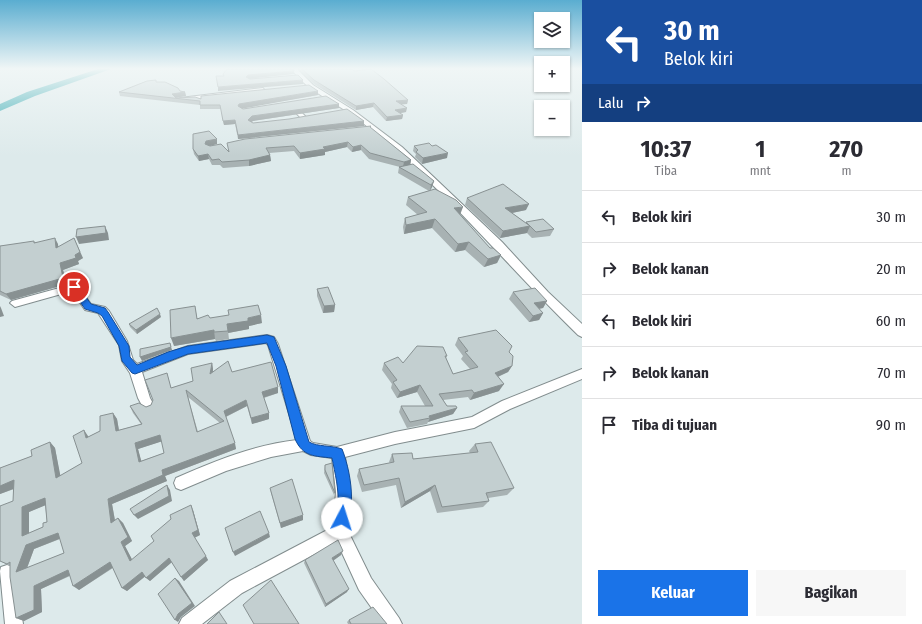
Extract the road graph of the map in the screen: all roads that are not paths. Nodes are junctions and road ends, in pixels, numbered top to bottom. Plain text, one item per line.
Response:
1 (186, 98) edge
2 (321, 98) edge
3 (330, 98) edge
4 (177, 99) edge
5 (316, 99) edge
6 (297, 102) edge
7 (290, 104) junction
8 (283, 105) edge
9 (349, 110) junction
10 (338, 112) edge
11 (296, 119) edge
12 (374, 128) junction
13 (359, 129) edge
14 (15, 304) dead end
15 (582, 332) edge
16 (135, 370) junction
17 (582, 374) edge
18 (149, 407) edge
19 (305, 446) junction
20 (337, 453) junction
21 (181, 483) dead end
22 (340, 532) junction
23 (7, 573) dead end
24 (14, 624) edge
25 (188, 624) edge
26 (393, 624) edge

1 - 4 street
2 - 5 street
3 - 9 street
6 - 7 street
7 - 8 street
7 - 11 street
9 - 10 street
9 - 12 street
12 - 13 street
12 - 15 street
14 - 16 street
16 - 18 street
16 - 19 street
17 - 20 street
19 - 20 street
19 - 21 street
20 - 22 street
22 - 25 street
22 - 26 street
23 - 24 street

